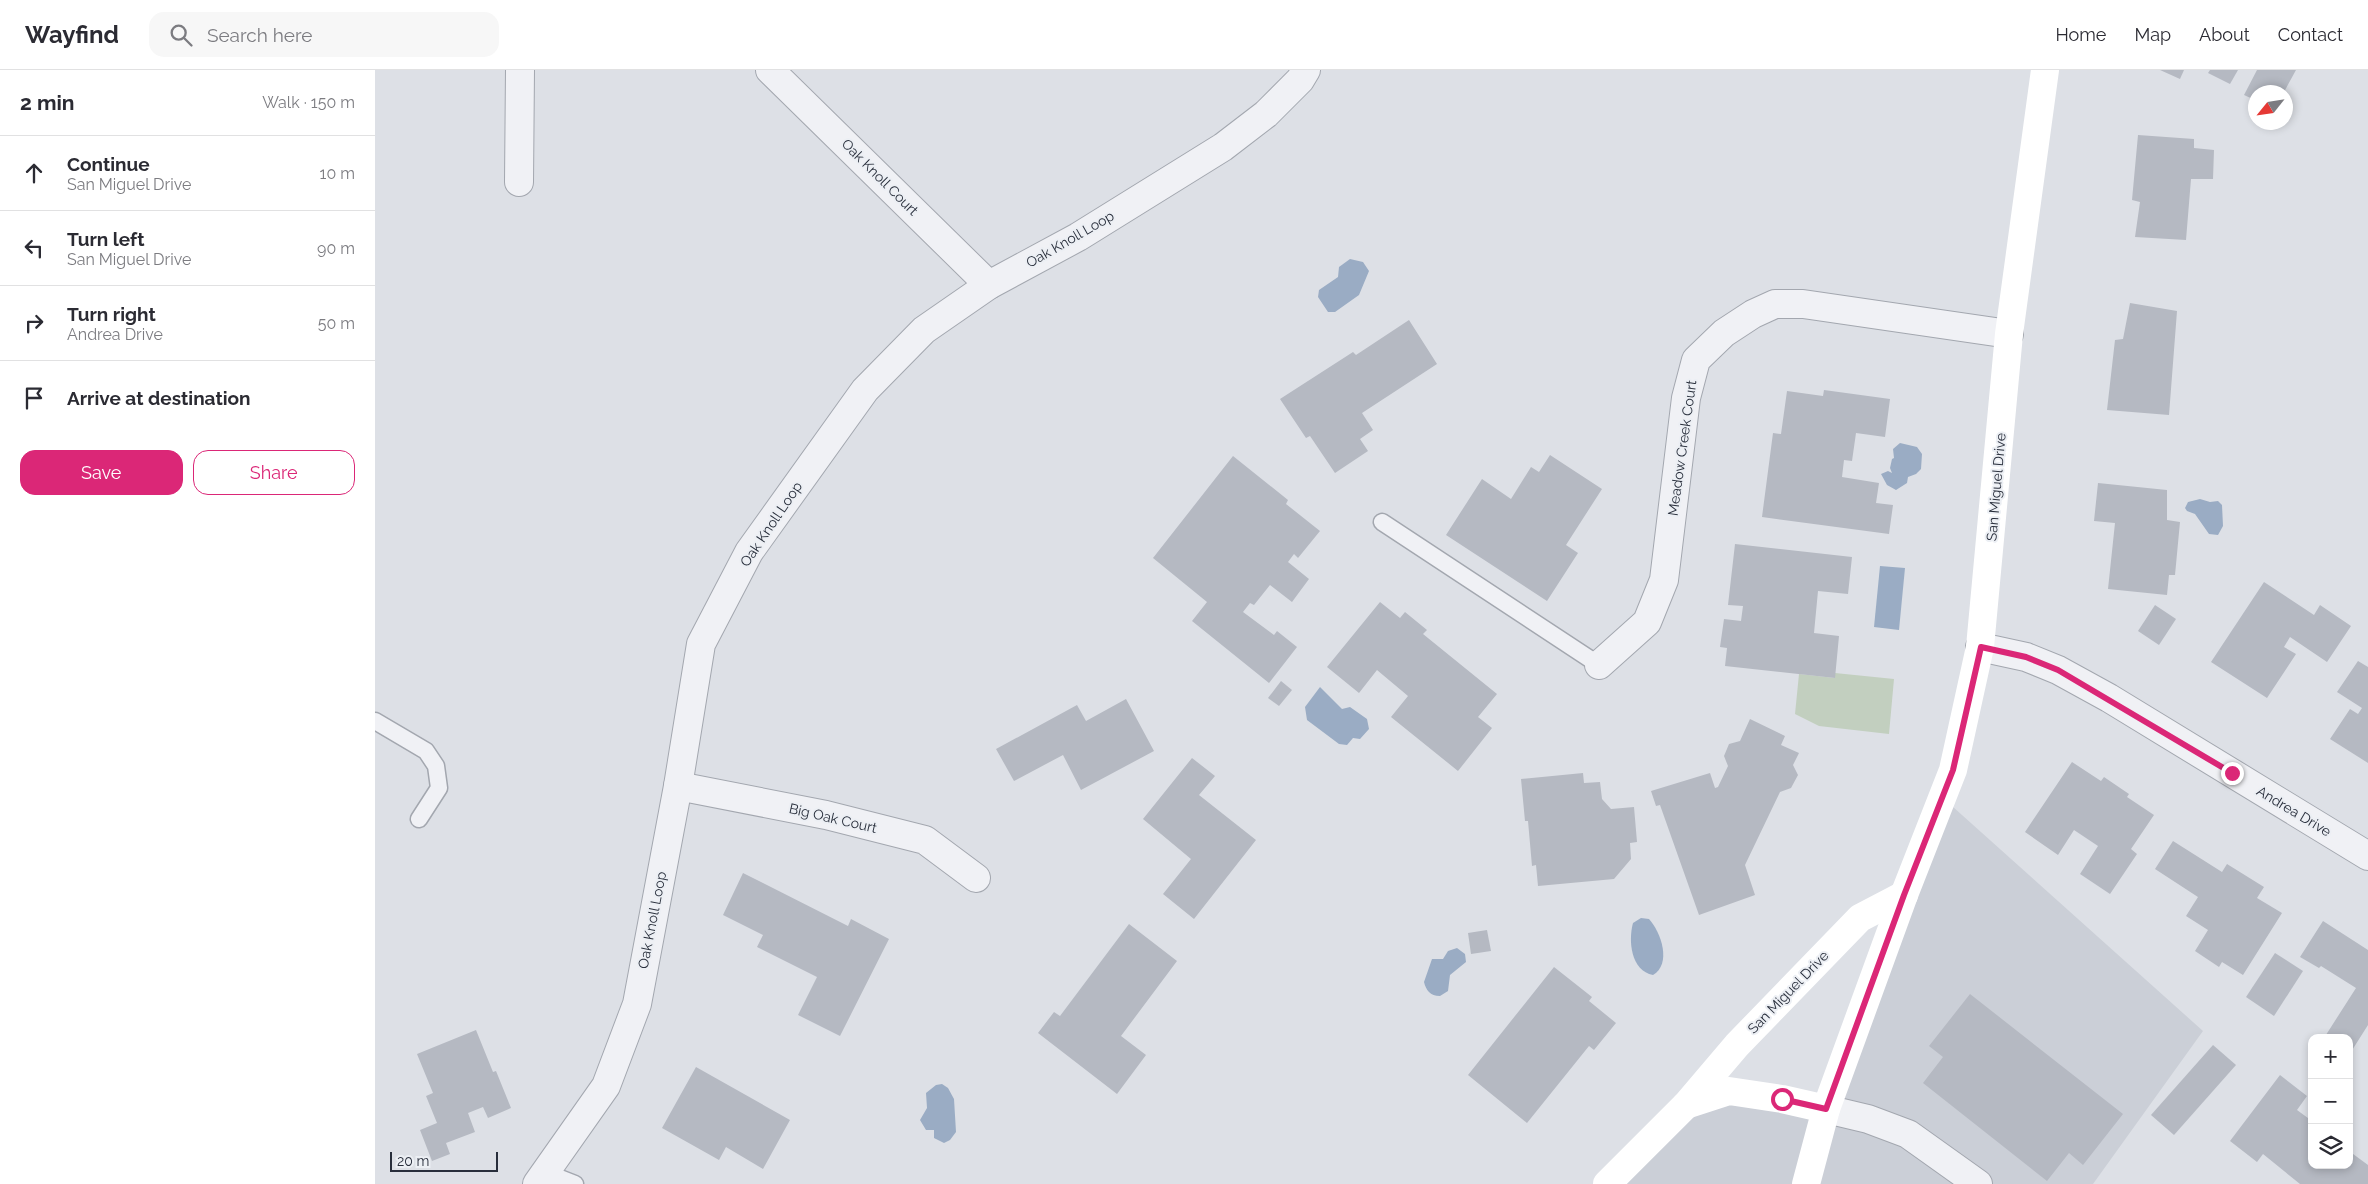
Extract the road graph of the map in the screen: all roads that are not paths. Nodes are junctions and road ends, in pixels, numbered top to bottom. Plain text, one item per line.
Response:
1 (521, 70) edge
2 (770, 70) edge
3 (1306, 70) edge
4 (2045, 70) edge
5 (519, 182) dead end
6 (989, 285) junction
7 (2009, 334) junction
8 (1382, 522) dead end
9 (1981, 647) junction
10 (1599, 665) joint
11 (375, 721) edge
12 (678, 786) junction
13 (419, 819) dead end
14 (2368, 856) edge
15 (976, 878) dead end
16 (1904, 895) junction
17 (1686, 1105) junction
18 (1826, 1109) junction
19 (542, 1178) edge
20 (575, 1184) edge
21 (1607, 1184) edge
22 (1807, 1184) edge
23 (1978, 1184) edge

1 - 5 street
2 - 6 street, Oak Knoll Court
3 - 6 street, Oak Knoll Loop
4 - 7 street, San Miguel Drive
6 - 12 street, Oak Knoll Loop
7 - 9 street, San Miguel Drive
7 - 10 street, Meadow Creek Court
8 - 10 lane
9 - 14 street, Andrea Drive
9 - 16 street, San Miguel Drive
11 - 13 lane
12 - 15 street, Big Oak Court
12 - 19 street, Oak Knoll Loop
16 - 17 street, San Miguel Drive
16 - 18 street, San Miguel Drive
17 - 18 street, San Miguel Drive
17 - 21 street, San Miguel Drive
18 - 22 street
18 - 23 street
19 - 20 lane

